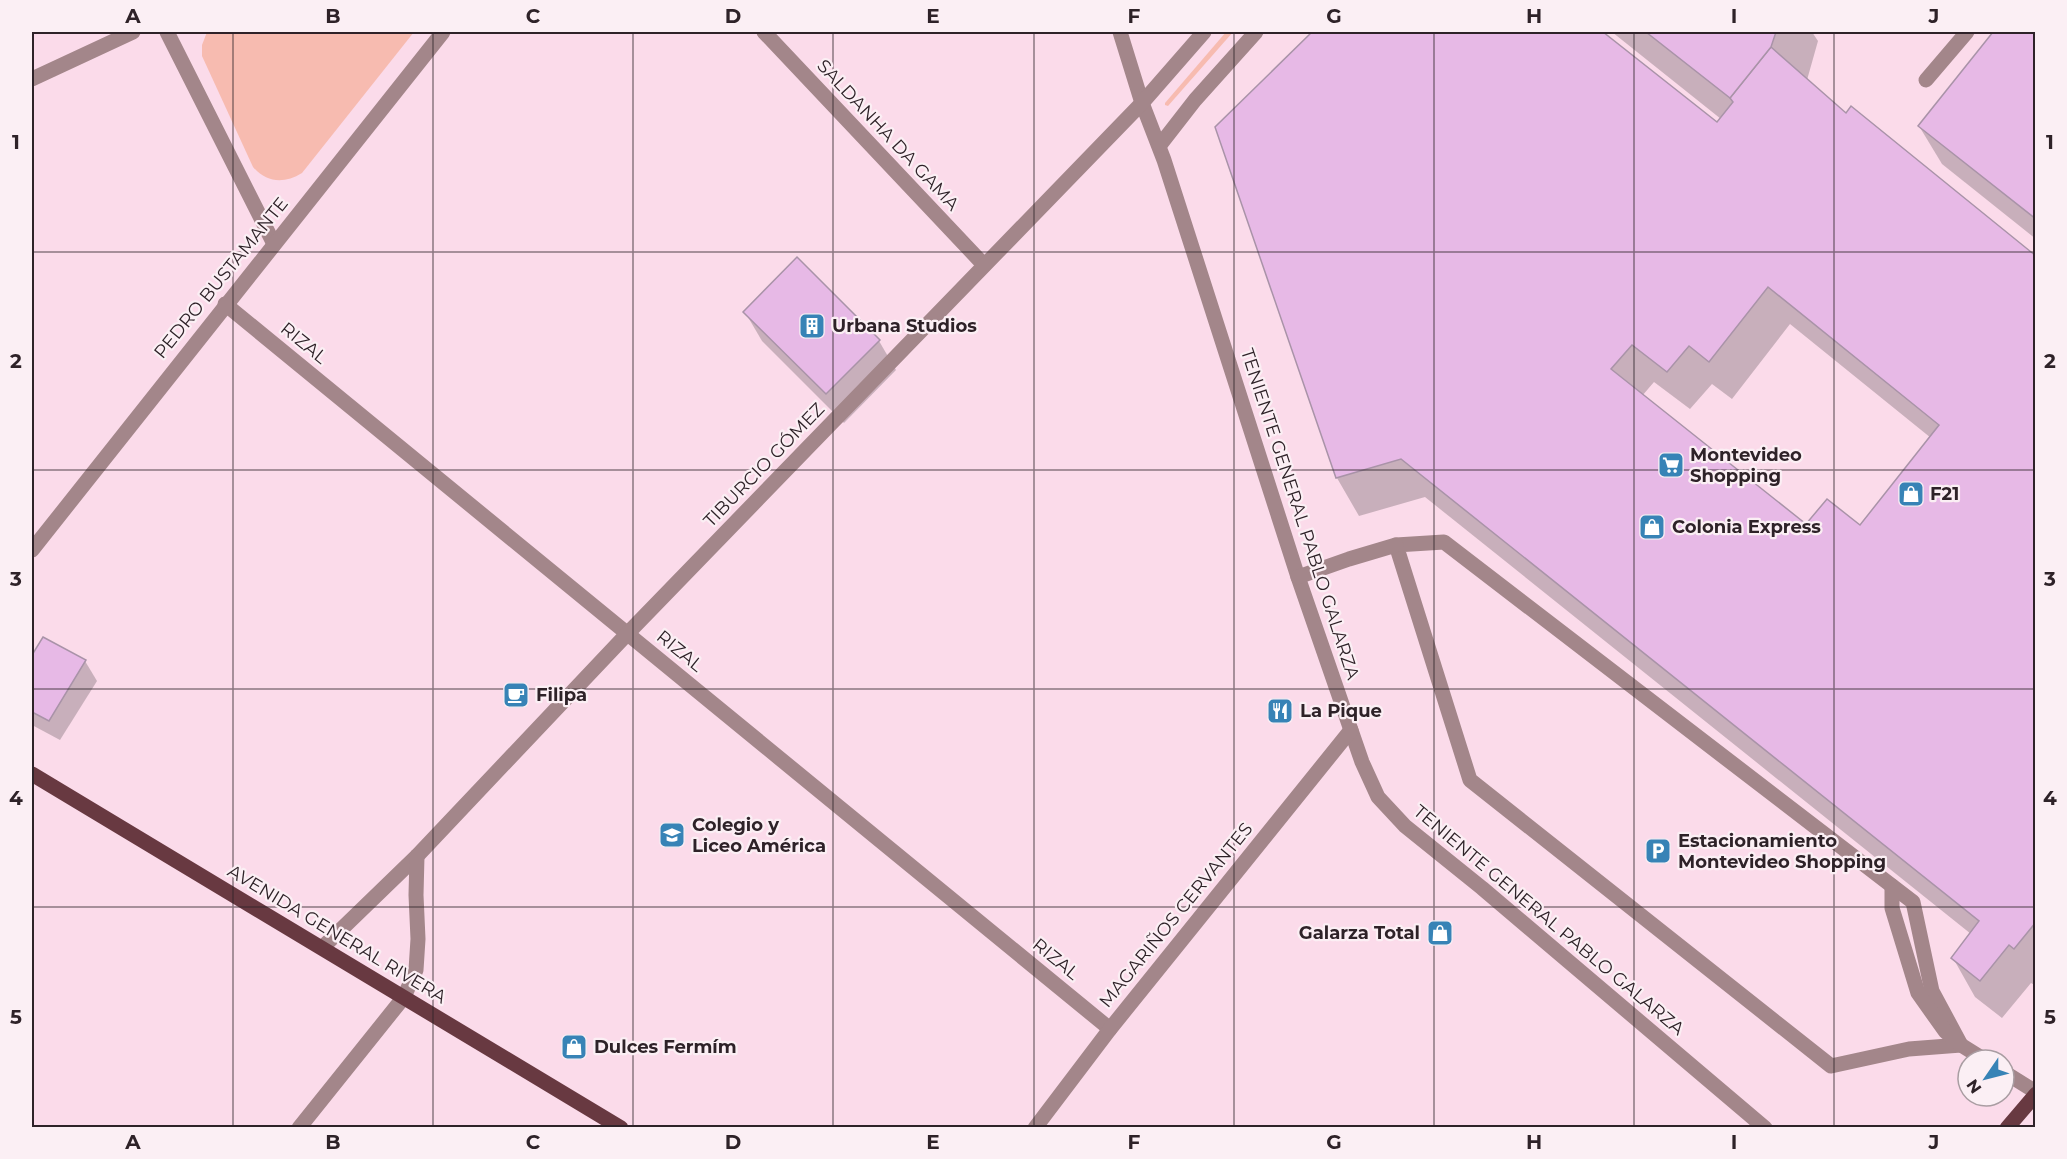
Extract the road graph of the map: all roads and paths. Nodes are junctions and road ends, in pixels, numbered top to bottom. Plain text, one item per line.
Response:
1 (133, 32) edge
2 (167, 32) edge
3 (442, 32) edge
4 (764, 32) edge
5 (1120, 32) edge
6 (1204, 32) edge
7 (1256, 32) edge
8 (1966, 32) edge
9 (32, 79) edge
10 (1926, 80) dead end
11 (1142, 103) junction
12 (1160, 145) junction
13 (274, 244) junction
14 (984, 265) junction
15 (225, 304) junction
16 (1396, 545) junction
17 (32, 550) edge
18 (1298, 577) junction
19 (628, 633) junction
20 (1351, 730) junction
21 (32, 774) edge
22 (417, 856) junction
23 (1892, 886) junction
24 (323, 947) junction
25 (404, 997) junction
26 (1110, 1029) junction
27 (1961, 1045) junction
28 (1966, 1048) edge
29 (2016, 1080) edge
30 (2036, 1093) edge
31 (299, 1128) edge
32 (621, 1128) edge
33 (1035, 1128) edge
34 (1765, 1128) edge
35 (2007, 1128) edge

1 - 9 street
2 - 13 street
3 - 13 street, PEDRO BUSTAMANTE
4 - 14 street, SALDANHA DA GAMA
5 - 11 street, TENIENTE GENERAL PABLO GALARZA
6 - 11 street, TIBURCIO GÓMEZ
7 - 12 street
8 - 10 street
11 - 12 street, TENIENTE GENERAL PABLO GALARZA
11 - 14 street, TIBURCIO GÓMEZ
12 - 18 street, TENIENTE GENERAL PABLO GALARZA
13 - 15 street, PEDRO BUSTAMANTE
14 - 19 street, TIBURCIO GÓMEZ
15 - 17 street, PEDRO BUSTAMANTE
15 - 19 street, RIZAL
16 - 18 street
16 - 23 street
16 - 27 street
18 - 20 street, TENIENTE GENERAL PABLO GALARZA
19 - 22 street, TIBURCIO GÓMEZ
19 - 26 street, RIZAL
20 - 26 street, MAGARIÑOS CERVANTES
20 - 34 street, TENIENTE GENERAL PABLO GALARZA
21 - 24 main road, AVENIDA GENERAL RIVERA
22 - 24 street, TIBURCIO GÓMEZ
22 - 25 street
23 - 27 street
23 - 27 street
24 - 25 main road, AVENIDA GENERAL RIVERA
25 - 31 street
25 - 32 main road, AVENIDA GENERAL RIVERA
26 - 33 street, MAGARIÑOS CERVANTES
27 - 28 street
29 - 30 street
30 - 35 main road

